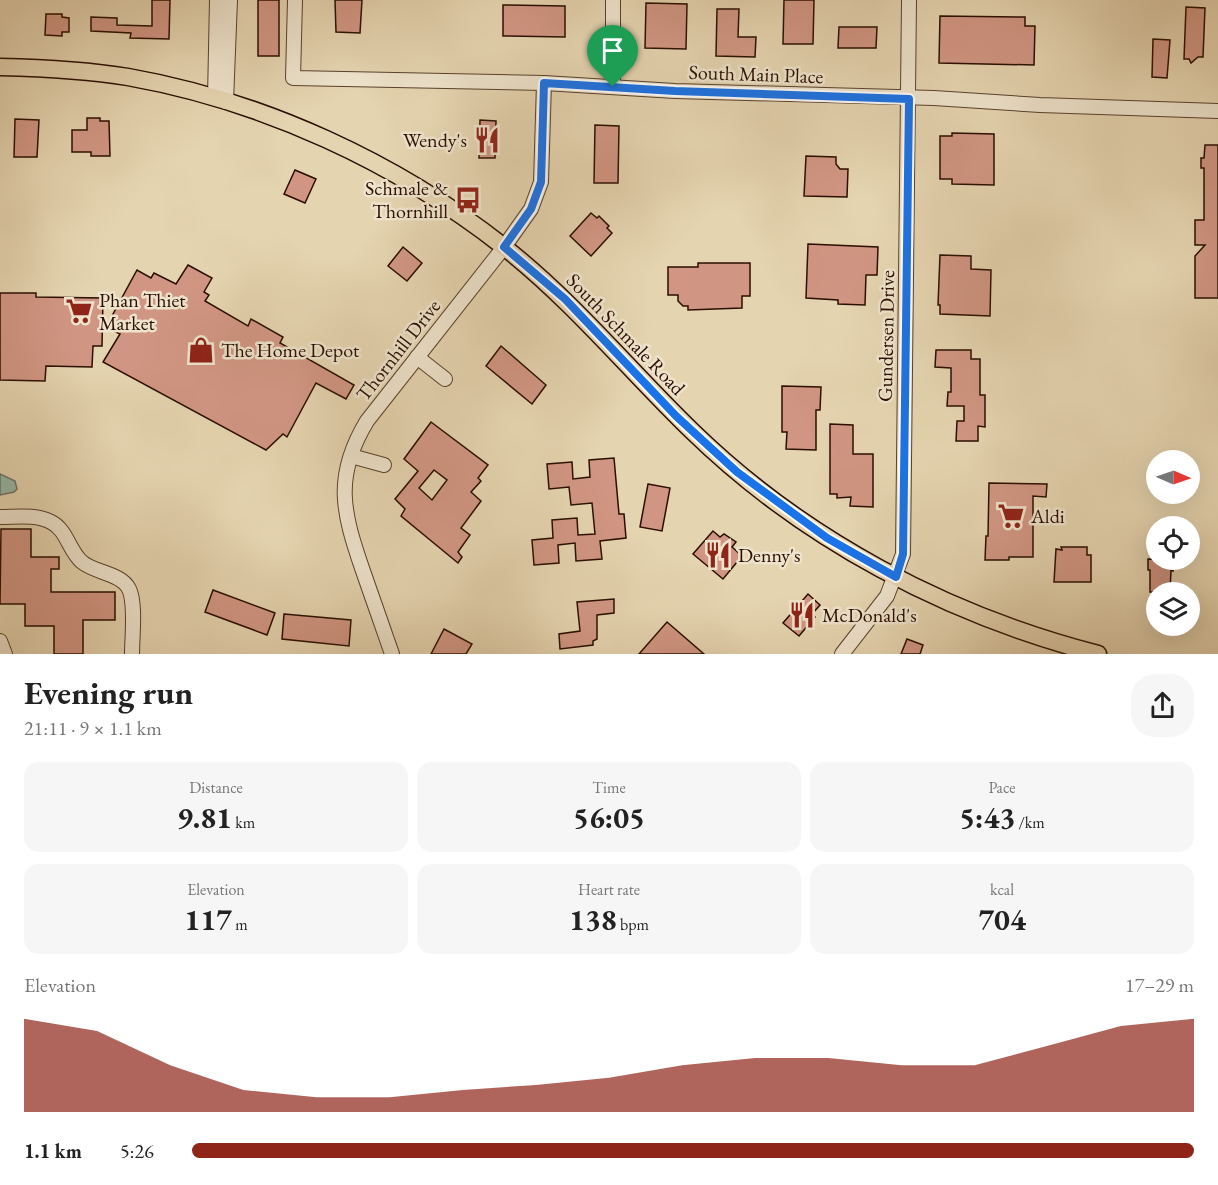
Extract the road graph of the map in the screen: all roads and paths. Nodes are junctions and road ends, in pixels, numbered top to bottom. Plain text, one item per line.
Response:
1 (217, 0) edge
2 (231, 0) edge
3 (295, 0) edge
4 (614, 0) edge
5 (909, 0) edge
6 (0, 67) edge
7 (544, 83) junction
8 (613, 87) junction
9 (909, 99) junction
10 (220, 100) junction
11 (1218, 111) edge
12 (504, 247) junction
13 (417, 357) junction
14 (445, 379) dead end
15 (351, 456) junction
16 (384, 465) dead end
17 (0, 518) edge
18 (896, 577) junction
19 (0, 641) edge
20 (5, 654) edge
21 (132, 654) edge
22 (392, 654) edge
23 (842, 654) edge
24 (1098, 654) edge

1 - 10 street
2 - 10 street
3 - 7 street, South Main Place
4 - 8 street
5 - 9 street, Gundersen Drive
6 - 10 main road, South Schmale Road
7 - 8 street, South Main Place
7 - 12 street, Thornhill Drive
8 - 9 street, South Main Place
9 - 11 street, South Main Place
9 - 18 street, Gundersen Drive
10 - 12 main road, South Schmale Road
12 - 13 street, Thornhill Drive
12 - 18 main road, South Schmale Road
13 - 14 street
13 - 15 street, Thornhill Drive
15 - 16 street
15 - 22 street, Thornhill Drive
17 - 21 street
18 - 23 street, Gundersen Drive
18 - 24 main road, South Schmale Road
19 - 20 street

